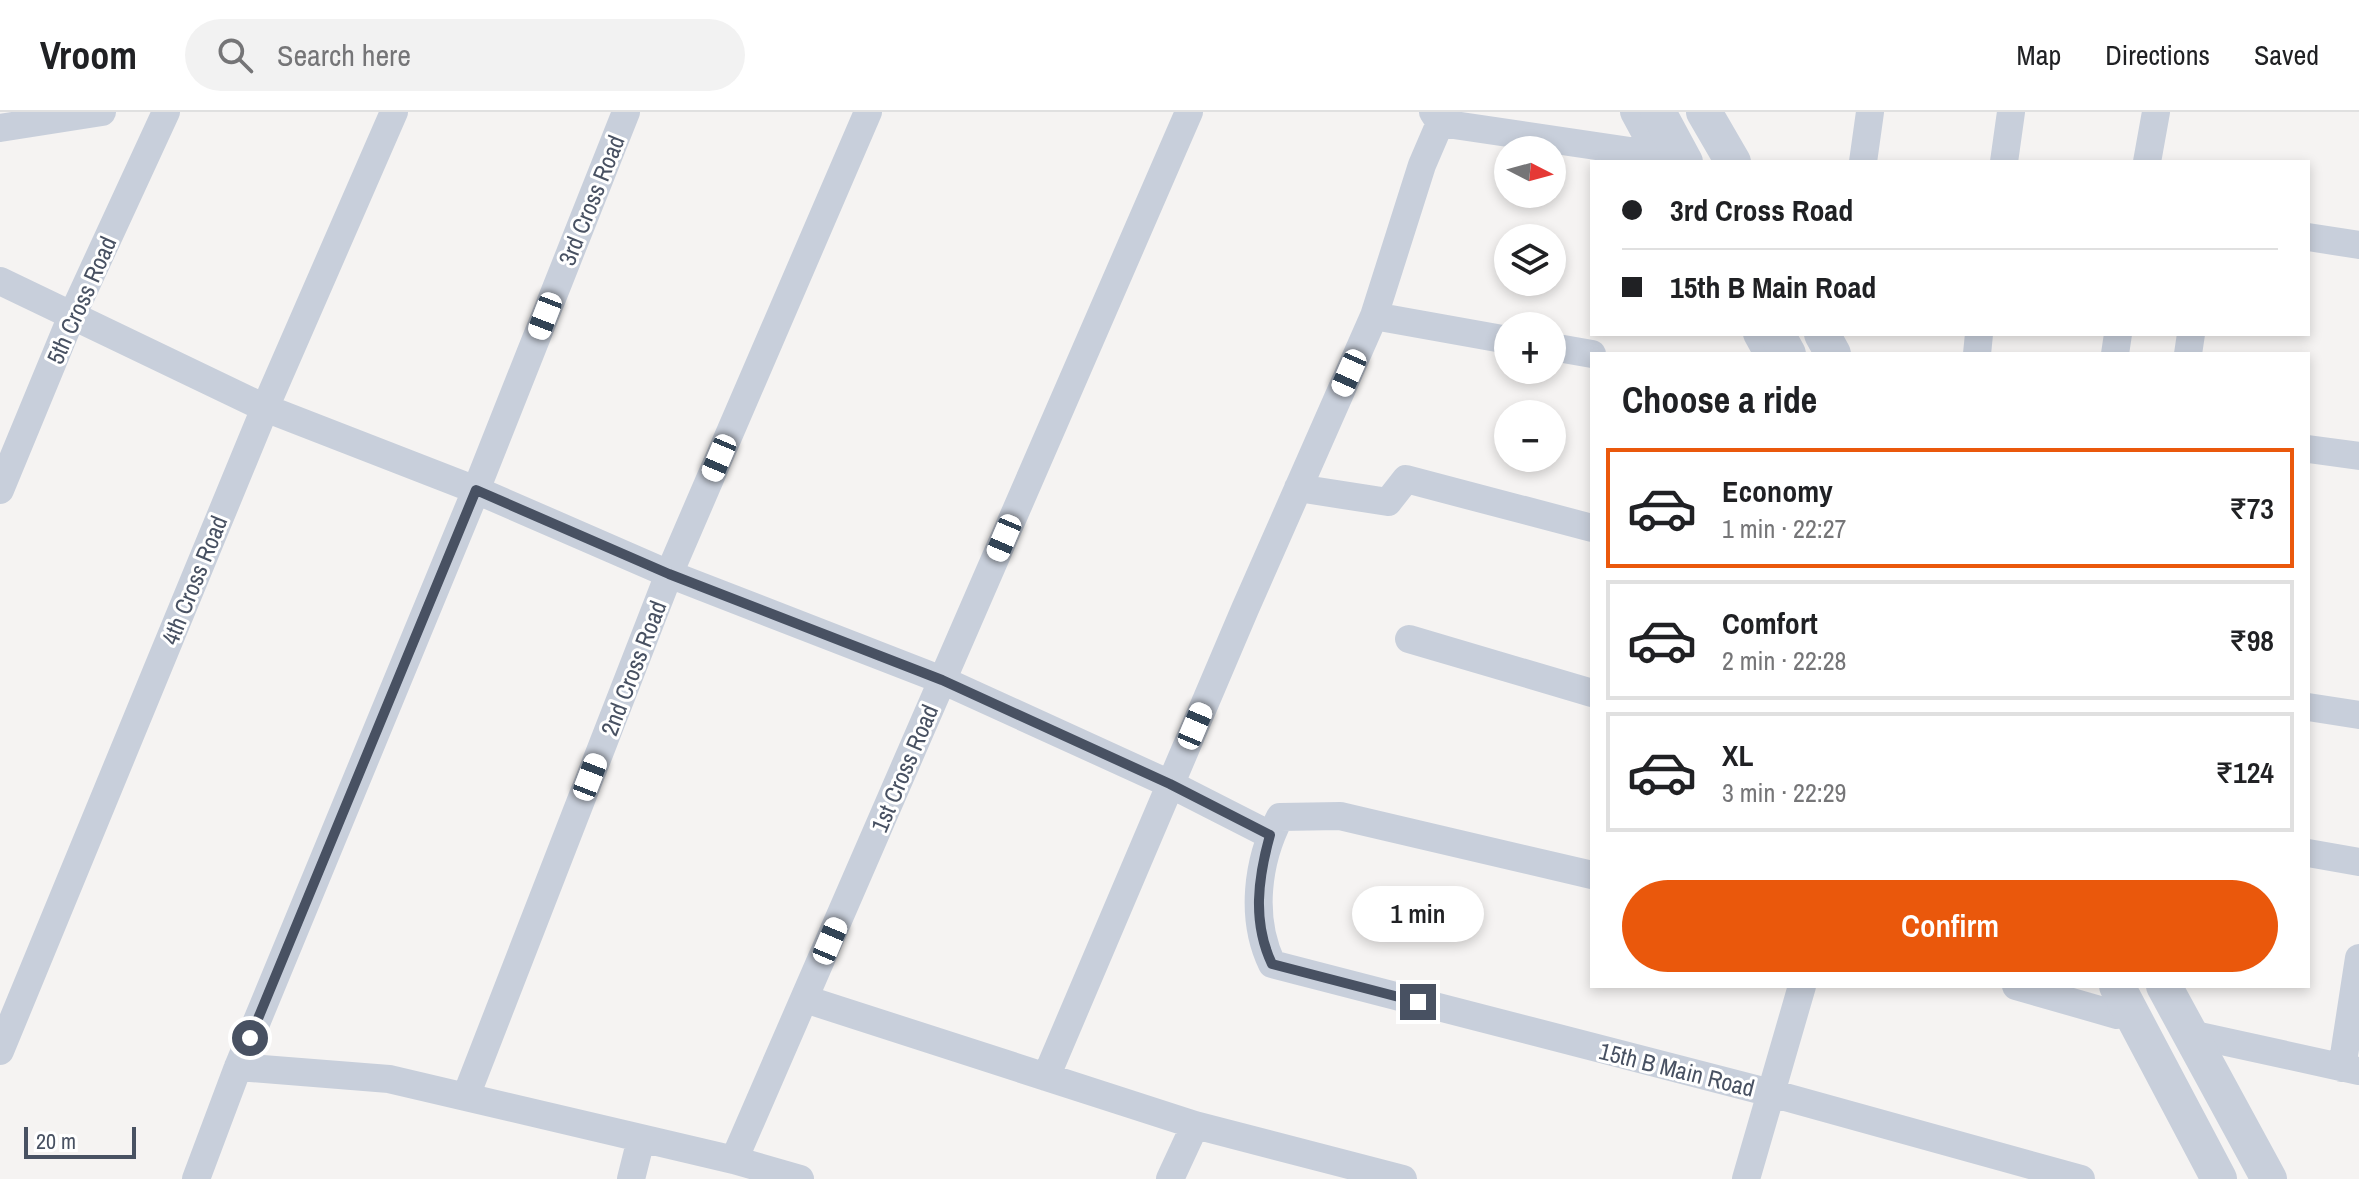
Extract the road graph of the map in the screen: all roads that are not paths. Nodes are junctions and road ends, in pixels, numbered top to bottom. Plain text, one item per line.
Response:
1 (166, 112) edge
2 (394, 112) edge
3 (626, 112) edge
4 (868, 112) edge
5 (1189, 112) edge
6 (1634, 112) edge
7 (1658, 112) edge
8 (1704, 112) edge
9 (1870, 112) edge
10 (2011, 112) edge
11 (2156, 112) edge
12 (87, 113) edge
13 (1436, 118) edge
14 (0, 128) edge
15 (1668, 160) edge
16 (1732, 160) edge
17 (1863, 160) edge
18 (2004, 160) edge
19 (2147, 160) edge
20 (2310, 237) edge
21 (2359, 245) edge
22 (0, 281) edge
23 (1374, 316) junction
24 (71, 318) junction
25 (1494, 337) edge
26 (1566, 349) edge
27 (1590, 354) edge
28 (265, 408) junction
29 (2310, 449) edge
30 (2359, 456) edge
31 (1298, 488) junction
32 (0, 490) edge
33 (476, 490) junction
34 (1590, 527) edge
35 (669, 574) junction
36 (1409, 639) dead end
37 (942, 680) junction
38 (1590, 692) edge
39 (2310, 707) edge
40 (2359, 715) edge
41 (1170, 784) junction
42 (1270, 835) junction
43 (2310, 853) edge
44 (2359, 862) edge
45 (1590, 875) edge
46 (2359, 958) edge
47 (1801, 988) edge
48 (2029, 988) edge
49 (2165, 988) edge
50 (805, 999) junction
51 (2117, 1001) edge
52 (2190, 1034) junction
53 (0, 1051) edge
54 (238, 1067) junction
55 (2350, 1070) edge
56 (1046, 1077) junction
57 (1771, 1093) junction
58 (466, 1096) junction
59 (1195, 1125) junction
60 (641, 1139) junction
61 (734, 1160) junction
62 (196, 1179) edge
63 (631, 1179) edge
64 (800, 1179) edge
65 (1170, 1179) edge
66 (1403, 1179) edge
67 (1746, 1179) edge
68 (2081, 1179) edge
69 (2203, 1179) edge
70 (2219, 1179) edge
71 (2269, 1179) edge

1 - 24 street, 5th Cross Road
2 - 28 street, 4th Cross Road
3 - 33 street, 3rd Cross Road
4 - 35 street, 2nd Cross Road
5 - 37 street, 1st Cross Road
6 - 15 street
7 - 15 street
8 - 16 street
9 - 17 street
10 - 18 street
11 - 19 street
12 - 14 street
13 - 15 street
13 - 23 street
20 - 21 street
22 - 24 street
23 - 25 street
23 - 31 street
24 - 28 street
24 - 32 street, 5th Cross Road
26 - 27 street
28 - 33 street
28 - 53 street, 4th Cross Road
29 - 30 street
31 - 34 street
31 - 41 street
33 - 35 street
33 - 54 street, 3rd Cross Road
35 - 37 street
35 - 58 street, 2nd Cross Road
36 - 38 street
37 - 41 street
37 - 50 street, 1st Cross Road
39 - 40 street
41 - 42 street
41 - 56 street
42 - 45 street
42 - 57 street, 15th B Main Road
43 - 44 street
46 - 55 street
47 - 57 street
48 - 51 street
49 - 52 street
50 - 56 street
50 - 61 street, 1st Cross Road
51 - 69 street
51 - 70 street
52 - 55 street
52 - 71 street
54 - 58 street
54 - 62 street, 3rd Cross Road
56 - 59 street
57 - 67 street
57 - 68 street, 15th B Main Road
58 - 60 street
59 - 65 street
59 - 66 street
60 - 61 street
60 - 63 street
61 - 64 street

